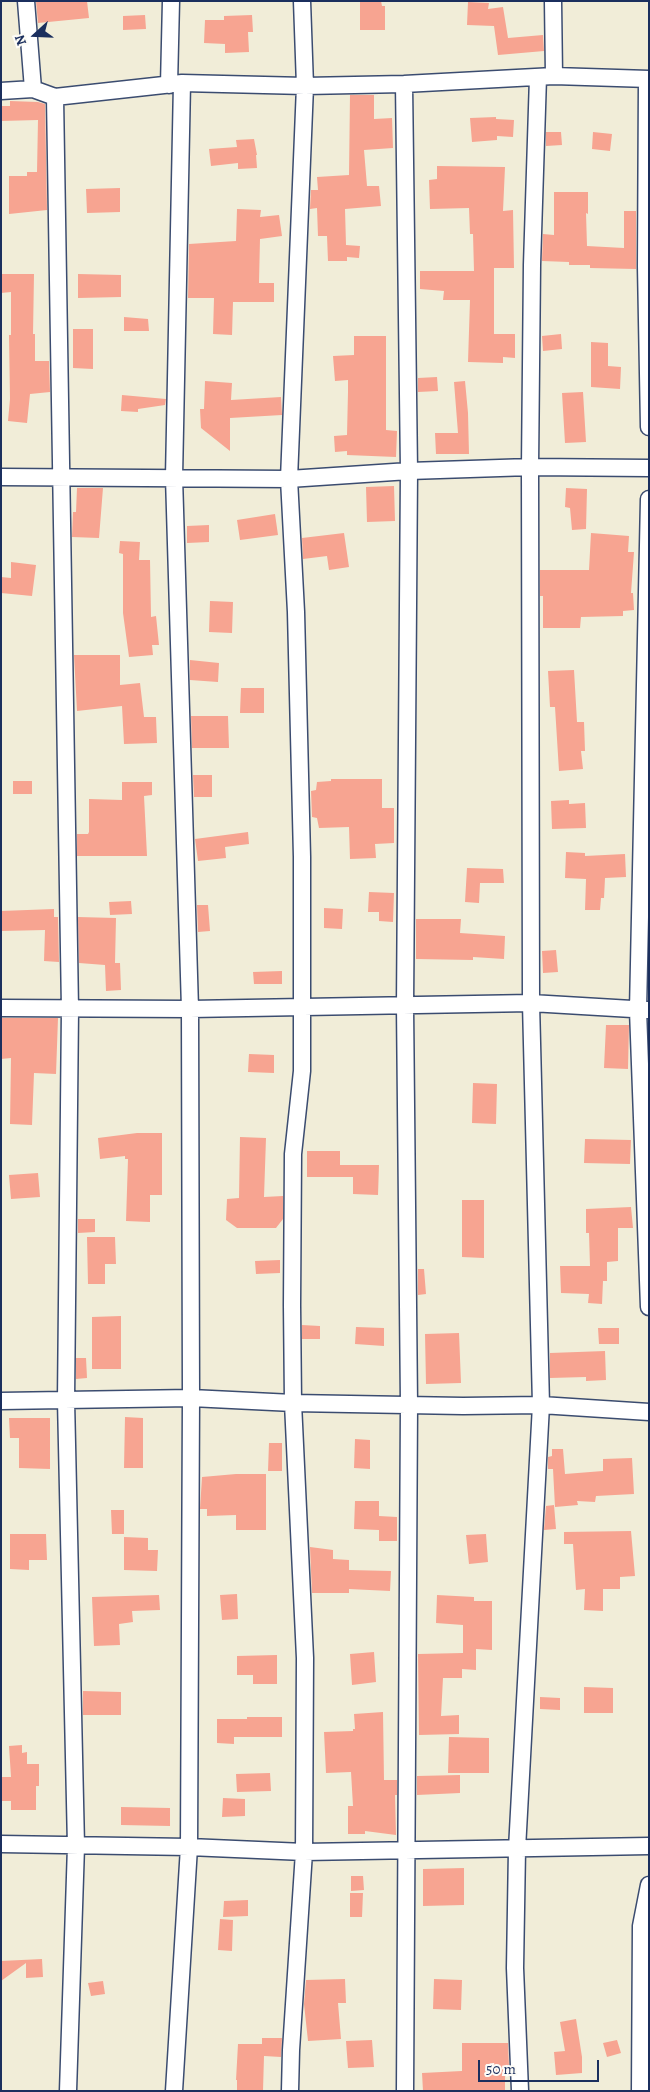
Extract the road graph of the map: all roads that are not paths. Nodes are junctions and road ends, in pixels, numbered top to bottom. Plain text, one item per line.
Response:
1 (26, 1) edge
2 (170, 1) edge
3 (302, 1) edge
4 (552, 1) edge
5 (546, 76) junction
6 (648, 79) edge
7 (176, 84) junction
8 (404, 84) junction
9 (305, 86) junction
10 (33, 89) junction
11 (1, 90) edge
12 (55, 97) junction
13 (649, 427) edge
14 (530, 467) junction
15 (649, 468) edge
16 (409, 471) junction
17 (1, 477) edge
18 (61, 477) junction
19 (174, 477) junction
20 (289, 479) junction
21 (649, 499) edge
22 (531, 1004) junction
23 (406, 1006) junction
24 (300, 1007) junction
25 (1, 1008) edge
26 (70, 1009) junction
27 (190, 1009) junction
28 (643, 1010) edge
29 (649, 1307) edge
30 (191, 1398) junction
31 (66, 1400) junction
32 (1, 1401) edge
33 (293, 1403) junction
34 (409, 1405) junction
35 (541, 1405) junction
36 (649, 1412) edge
37 (1, 1844) edge
38 (76, 1846) junction
39 (649, 1846) edge
40 (189, 1847) junction
41 (517, 1849) junction
42 (408, 1850) junction
43 (304, 1852) junction
44 (649, 1885) edge
45 (68, 2091) edge
46 (174, 2091) edge
47 (290, 2091) edge
48 (405, 2091) edge
49 (520, 2091) edge
50 (640, 2091) edge

1 - 10 street
2 - 7 street
3 - 9 street
4 - 5 street
5 - 6 street
5 - 8 street
5 - 14 street
6 - 13 street
7 - 9 street
7 - 12 street
7 - 19 street
8 - 9 street
8 - 16 street
9 - 20 street
10 - 11 street
10 - 12 street
12 - 18 street
14 - 15 street
14 - 16 street
14 - 22 street
16 - 20 street
16 - 23 street
17 - 18 street
18 - 19 street
18 - 26 street
19 - 20 street
19 - 27 street
20 - 24 street
21 - 28 street
22 - 23 street
22 - 28 street
22 - 35 street
23 - 24 street
23 - 34 street
24 - 27 street
24 - 33 street
25 - 26 street
26 - 27 street
26 - 31 street
27 - 30 street
28 - 29 street
30 - 31 street
30 - 33 street
30 - 40 street
31 - 32 street
31 - 38 street
33 - 34 street
33 - 43 street
34 - 35 street
34 - 42 street
35 - 36 street
35 - 41 street
37 - 38 street
38 - 40 street
38 - 45 street
39 - 41 street
40 - 43 street
40 - 46 street
41 - 42 street
41 - 49 street
42 - 43 street
42 - 48 street
43 - 47 street
44 - 50 street

